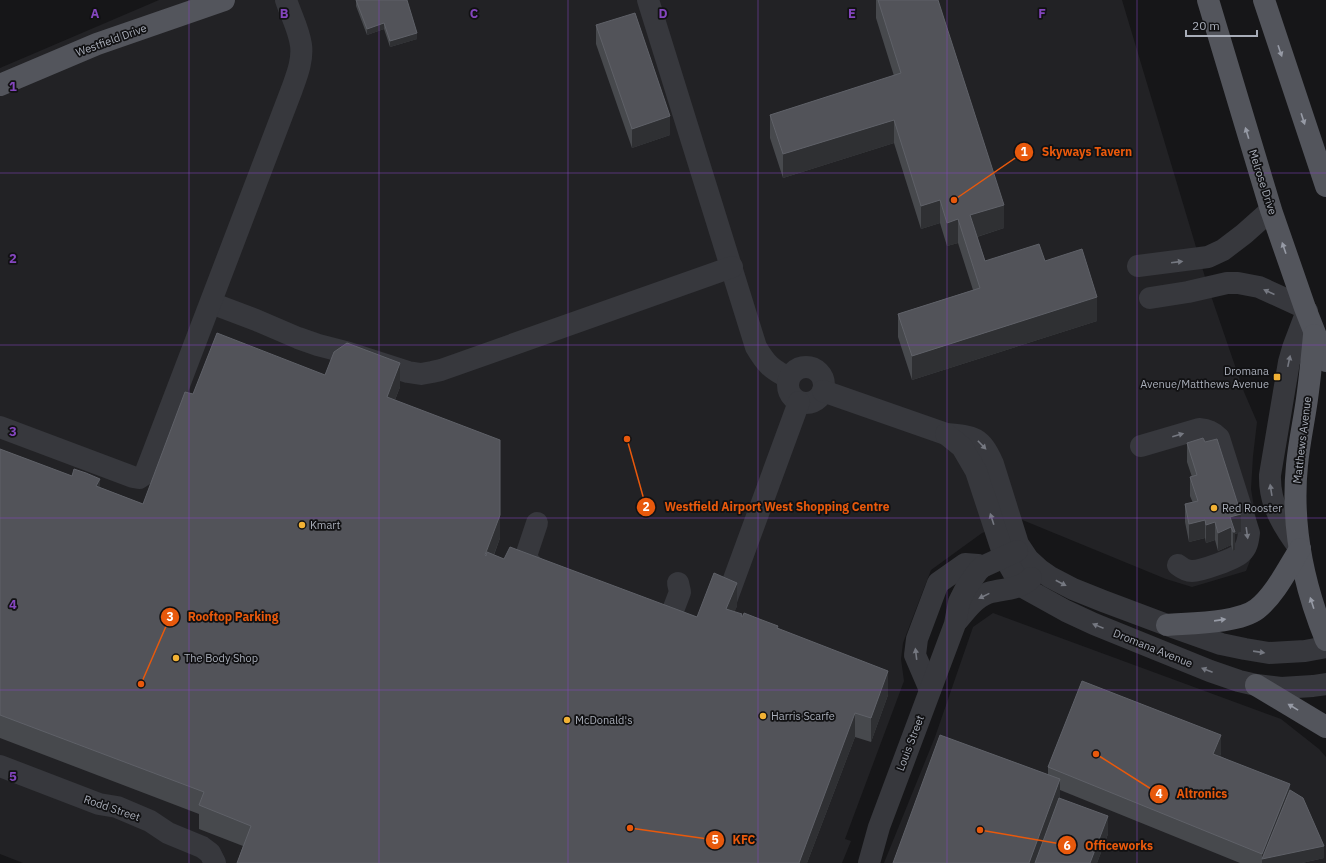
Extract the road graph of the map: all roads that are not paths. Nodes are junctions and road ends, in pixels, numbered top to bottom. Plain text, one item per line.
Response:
1 (224, 0) edge
2 (286, 0) edge
3 (648, 0) edge
4 (1208, 0) edge
5 (1264, 0) edge
6 (0, 85) edge
7 (1326, 186) edge
8 (1271, 210) junction
9 (1138, 266) dead end
10 (732, 268) junction
11 (1150, 298) dead end
12 (211, 303) junction
13 (1306, 309) junction
14 (1315, 332) junction
15 (1326, 361) edge
16 (789, 378) junction
17 (823, 391) junction
18 (799, 402) junction
19 (0, 427) edge
20 (1141, 446) dead end
21 (538, 523) dead end
22 (1300, 549) junction
23 (1013, 552) junction
24 (974, 565) junction
25 (1178, 565) dead end
26 (1040, 570) junction
27 (565, 580) edge
28 (678, 583) dead end
29 (1021, 586) junction
30 (955, 624) junction
31 (658, 625) edge
32 (1168, 625) junction
33 (716, 628) edge
34 (1326, 640) edge
35 (1326, 647) edge
36 (1326, 684) edge
37 (1256, 685) junction
38 (930, 690) junction
39 (1326, 727) edge
40 (0, 766) edge
41 (215, 863) edge
42 (869, 863) edge

1 - 6 main road, Westfield Drive
2 - 12 street
3 - 10 street
8 -> 4 main road, Melrose Drive
5 -> 7 main road
9 -> 8 street
13 -> 8 main road, Melrose Drive
10 - 12 street
10 - 16 street
13 -> 11 street
12 - 19 street
13 - 14 main road, Melrose Drive
22 -> 13 street
14 - 15 main road, Melrose Drive
14 - 22 main road, Matthews Avenue
16 - 17 street
16 - 18 street
17 - 18 street
17 - 23 street
18 - 33 street
20 -> 25 street
21 - 27 street
32 -> 22 main road
34 -> 22 main road, Matthews Avenue
23 - 24 street, Louis Street
23 - 26 street
23 - 29 street
24 - 30 street, Louis Street
38 -> 24 street
26 - 29 street, Louis Street
26 -> 32 street
28 - 31 street
29 -> 30 street, Louis Street
37 -> 29 street, Dromana Avenue
30 - 38 street, Louis Street
32 -> 35 street
36 - 37 street, Dromana Avenue
39 -> 37 main road
38 - 42 street, Louis Street
40 - 41 street, Rodd Street

